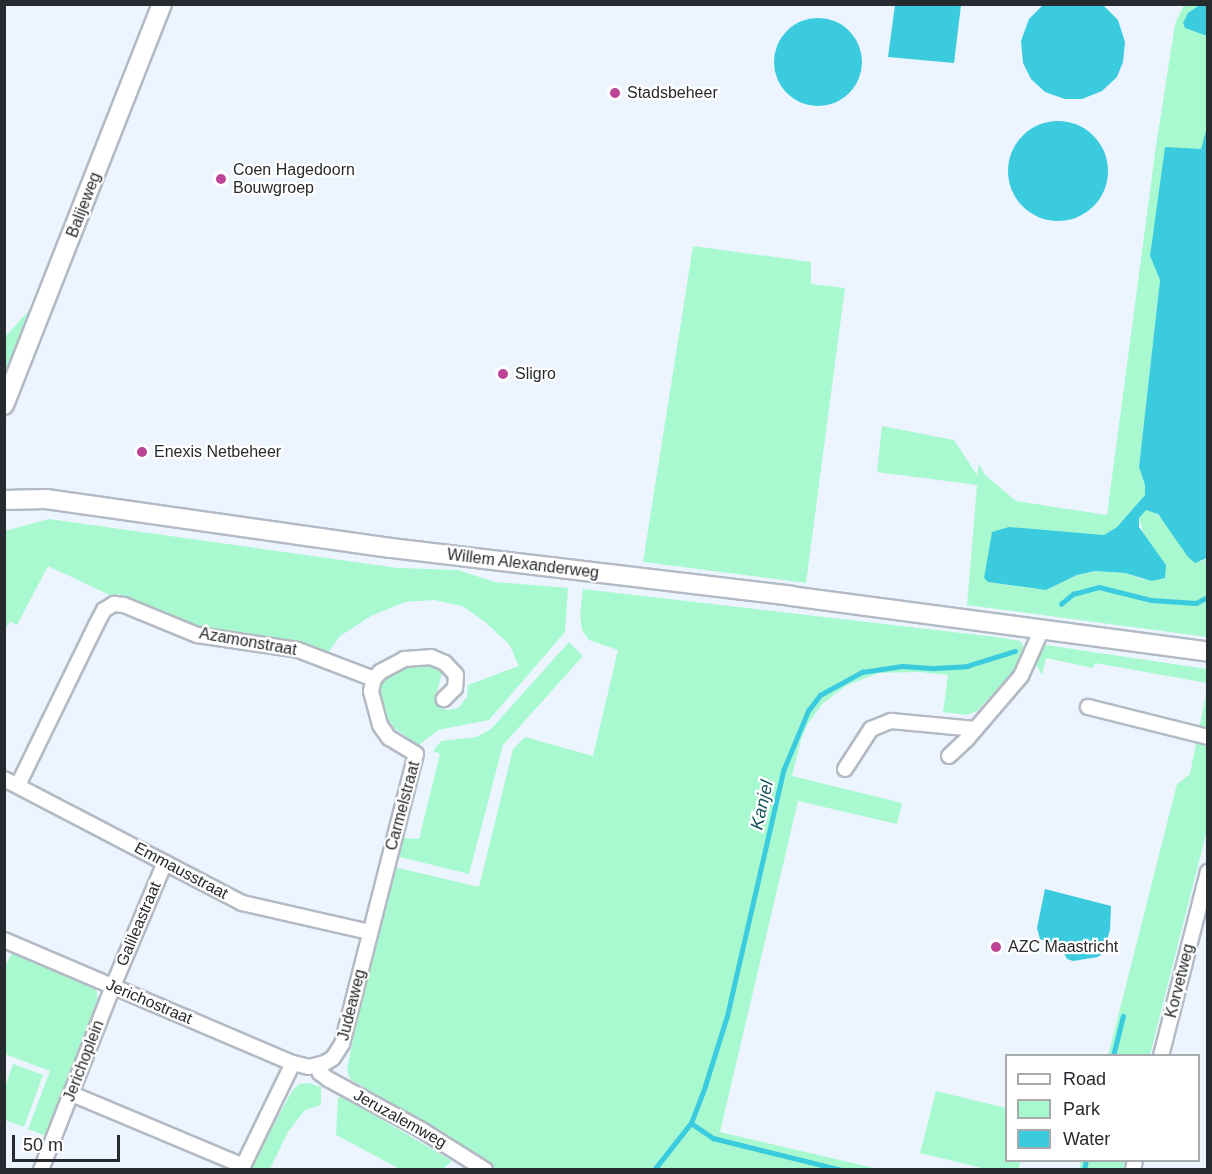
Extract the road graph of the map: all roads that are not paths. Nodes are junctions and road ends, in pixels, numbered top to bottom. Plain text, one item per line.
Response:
1 (162, 4) edge
2 (4, 405) edge
3 (4, 500) edge
4 (1042, 629) junction
5 (1208, 652) edge
6 (374, 679) junction
7 (444, 699) dead end
8 (1088, 707) dead end
9 (976, 729) junction
10 (1208, 737) edge
11 (949, 756) dead end
12 (845, 769) dead end
13 (4, 778) edge
14 (18, 785) junction
15 (165, 862) junction
16 (1208, 872) edge
17 (370, 932) junction
18 (4, 940) edge
19 (113, 986) junction
20 (1162, 1054) edge
21 (293, 1063) junction
22 (318, 1066) junction
23 (72, 1094) junction
24 (242, 1168) edge
25 (41, 1170) edge
26 (485, 1170) edge

1 - 2 street, Balijeweg
3 - 4 street, Willem Alexanderweg
4 - 5 street, Willem Alexanderweg
4 - 9 street
6 - 7 street
6 - 14 street, Azamonstraat
6 - 17 street, Carmelstraat
8 - 10 street
9 - 11 street
9 - 12 street
13 - 14 street, Emmausstraat
14 - 15 street, Emmausstraat
15 - 17 street, Emmausstraat
15 - 19 street, Galileastraat
16 - 20 street, Korvetweg
17 - 22 street, Judeaweg
18 - 19 street, Jerichostraat
19 - 21 street, Jerichostraat
19 - 23 street, Jerichoplein
21 - 22 street
21 - 24 street
22 - 26 street, Jeruzalemweg
23 - 24 street
23 - 25 street, Jerichoplein

